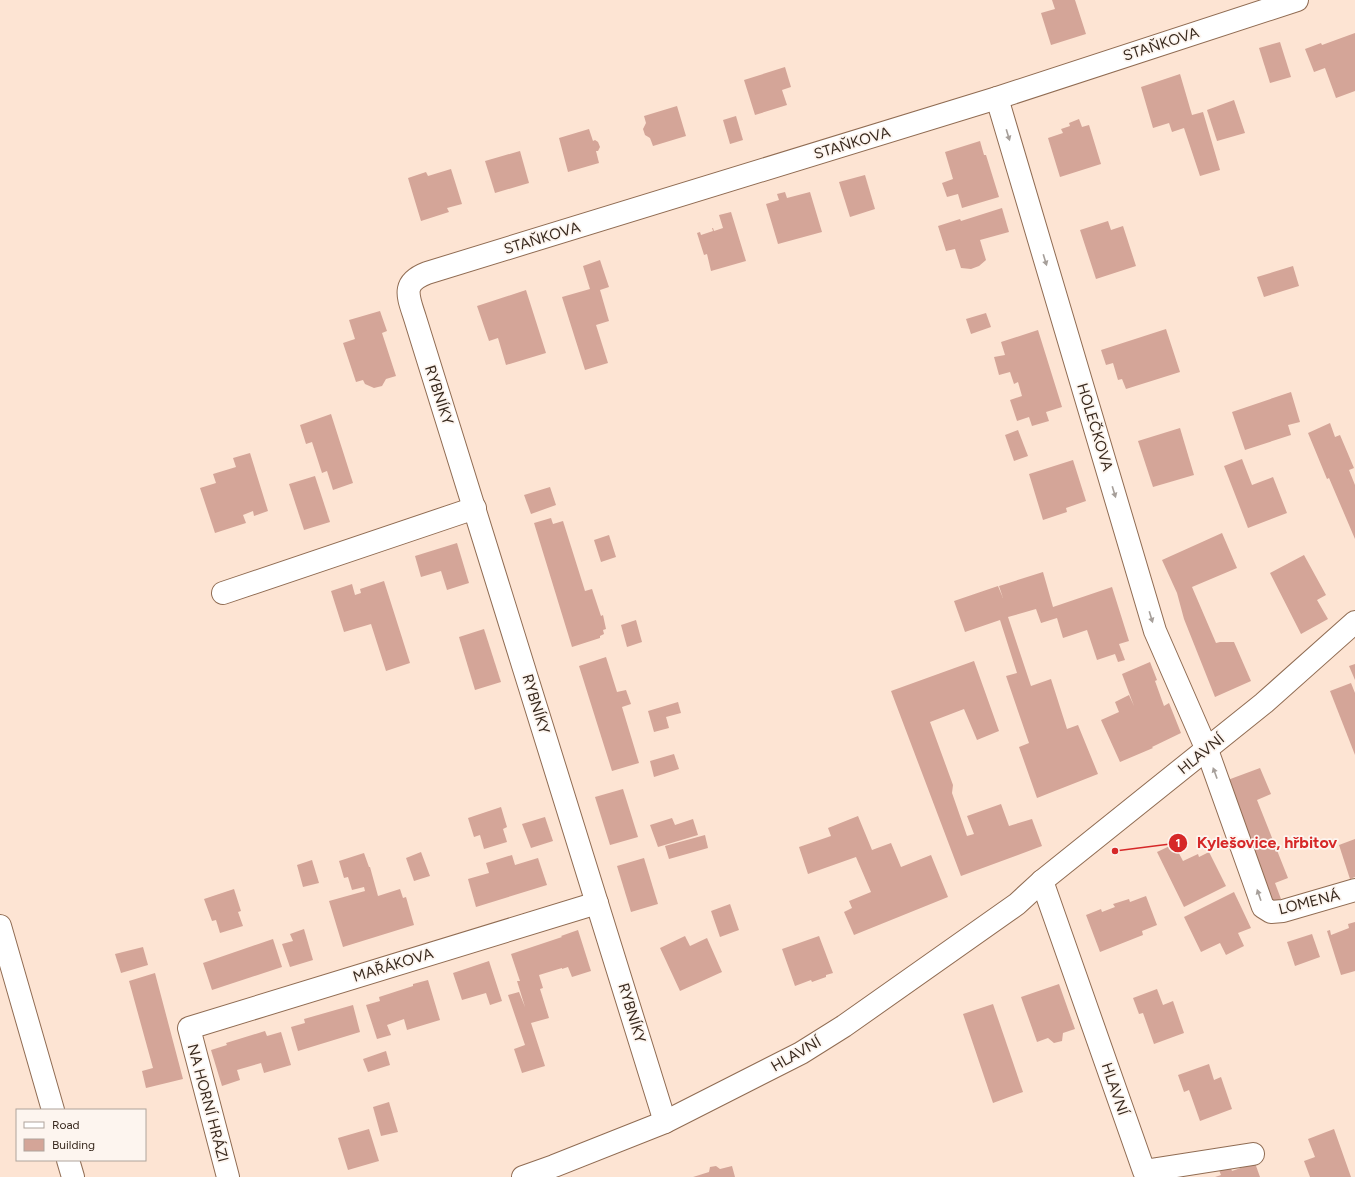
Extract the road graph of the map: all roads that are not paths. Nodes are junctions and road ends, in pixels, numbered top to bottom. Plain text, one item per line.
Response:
1 (1297, 0) edge
2 (997, 98) junction
3 (409, 286) joint
4 (475, 508) junction
5 (223, 593) dead end
6 (1355, 622) edge
7 (1207, 750) junction
8 (1042, 881) junction
9 (1355, 890) edge
10 (597, 903) junction
11 (0, 926) edge
12 (189, 1028) joint
13 (52, 1109) edge
14 (665, 1122) junction
15 (1253, 1154) dead end
16 (68, 1161) edge
17 (73, 1177) edge
18 (228, 1177) edge
19 (523, 1177) edge

1 - 2 street, STAŇKOVA
2 - 3 street, STAŇKOVA
2 -> 7 street, HOLEČKOVA
3 - 4 street, RYBNÍKY
4 - 5 street
4 - 10 street, RYBNÍKY
6 - 7 street, HLAVNÍ
7 - 8 street, HLAVNÍ
9 -> 7 street, LOMENÁ
8 - 14 street, HLAVNÍ
8 - 15 street, HLAVNÍ
10 - 12 street, MAŘÁKOVA
10 - 14 street, RYBNÍKY
11 - 13 street
12 - 18 street, NA HORNÍ HRÁZI
14 - 19 street, HLAVNÍ
16 - 17 street

